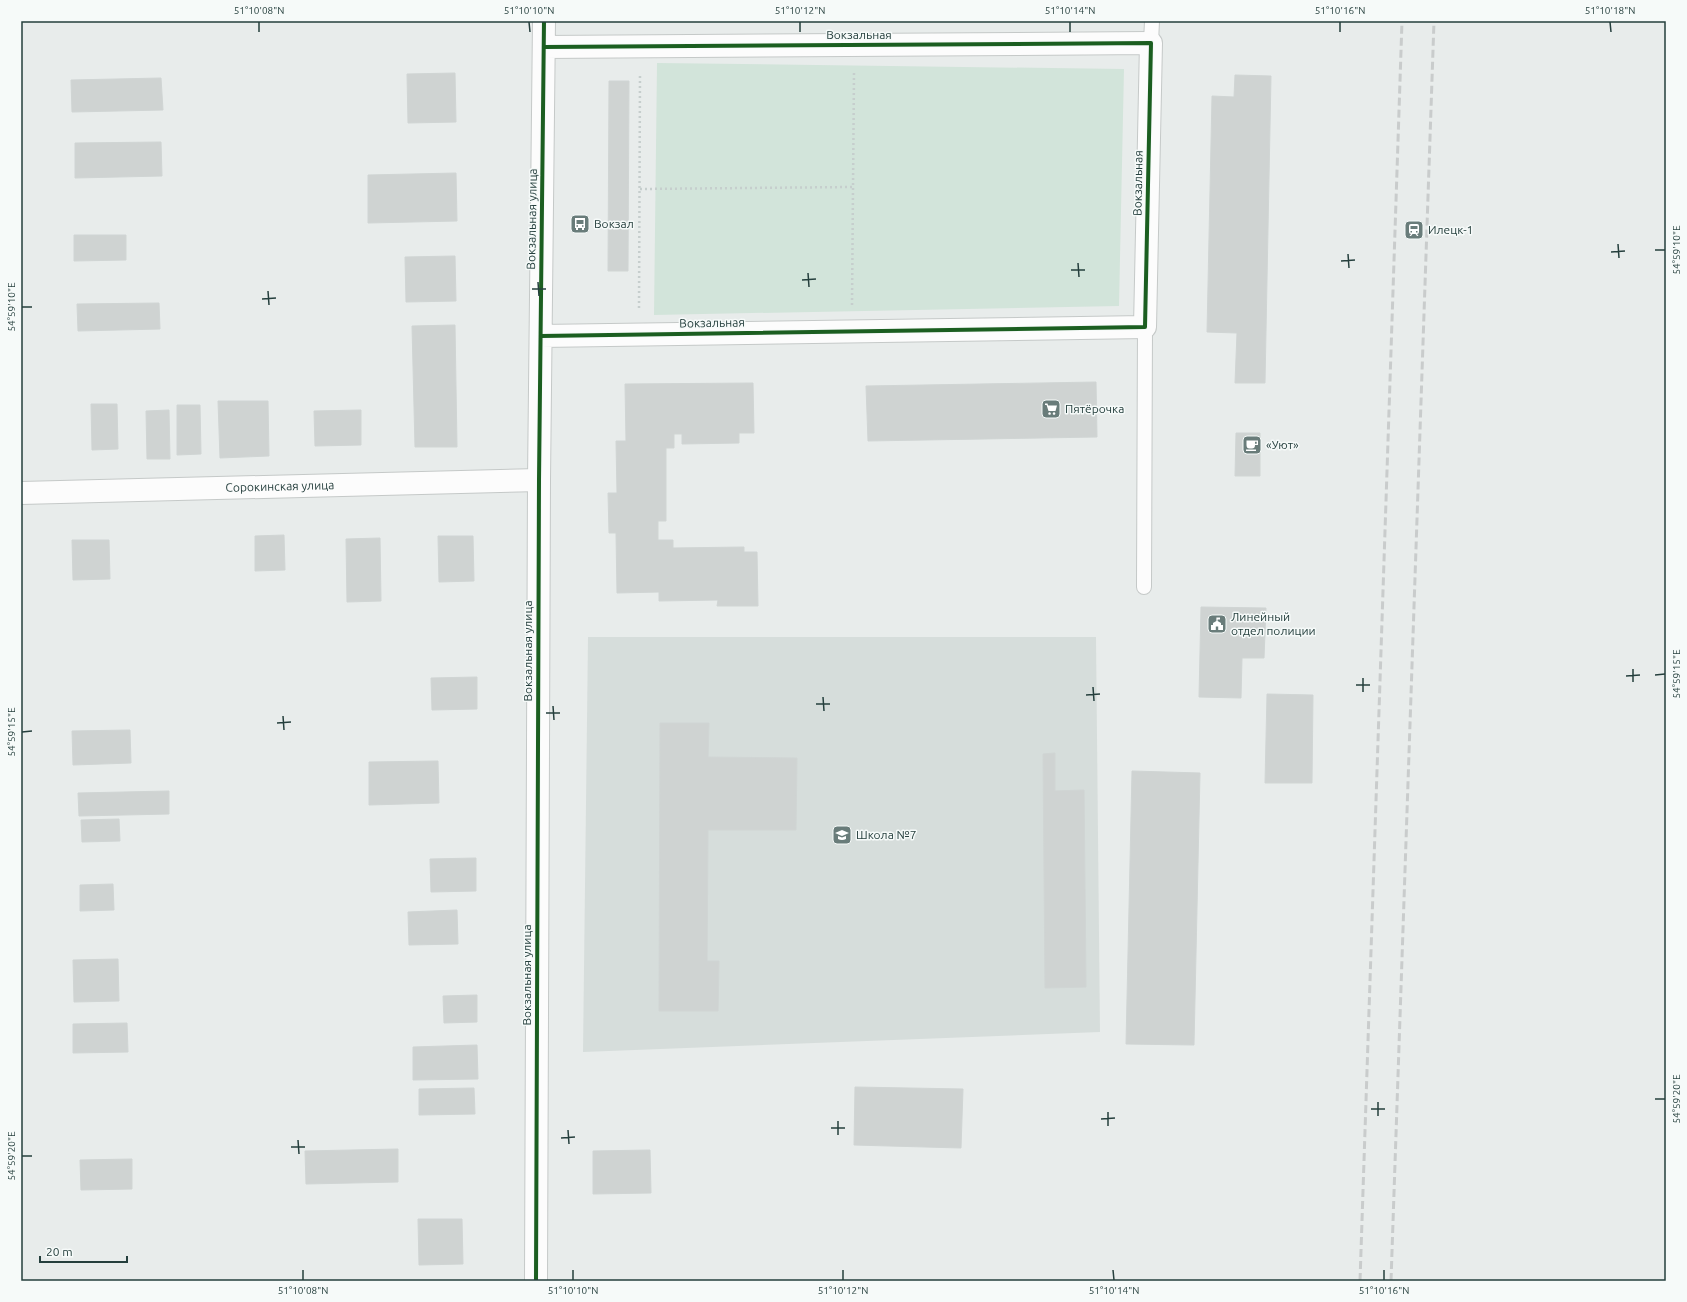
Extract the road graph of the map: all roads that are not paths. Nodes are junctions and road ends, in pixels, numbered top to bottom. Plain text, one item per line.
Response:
1 (544, 21) edge
2 (1152, 21) edge
3 (1151, 43) junction
4 (544, 47) junction
5 (1145, 327) junction
6 (541, 336) junction
7 (539, 480) junction
8 (21, 493) edge
9 (1144, 587) dead end
10 (536, 1281) edge

1 - 4 street, Вокзальная улица
2 - 3 lane
3 - 4 street, Вокзальная
3 - 5 street, Вокзальная
4 - 6 street, Вокзальная улица
5 - 6 street, Вокзальная
5 - 9 lane
6 - 7 street, Вокзальная улица
7 - 8 street, Сорокинская улица
7 - 10 street, Вокзальная улица

